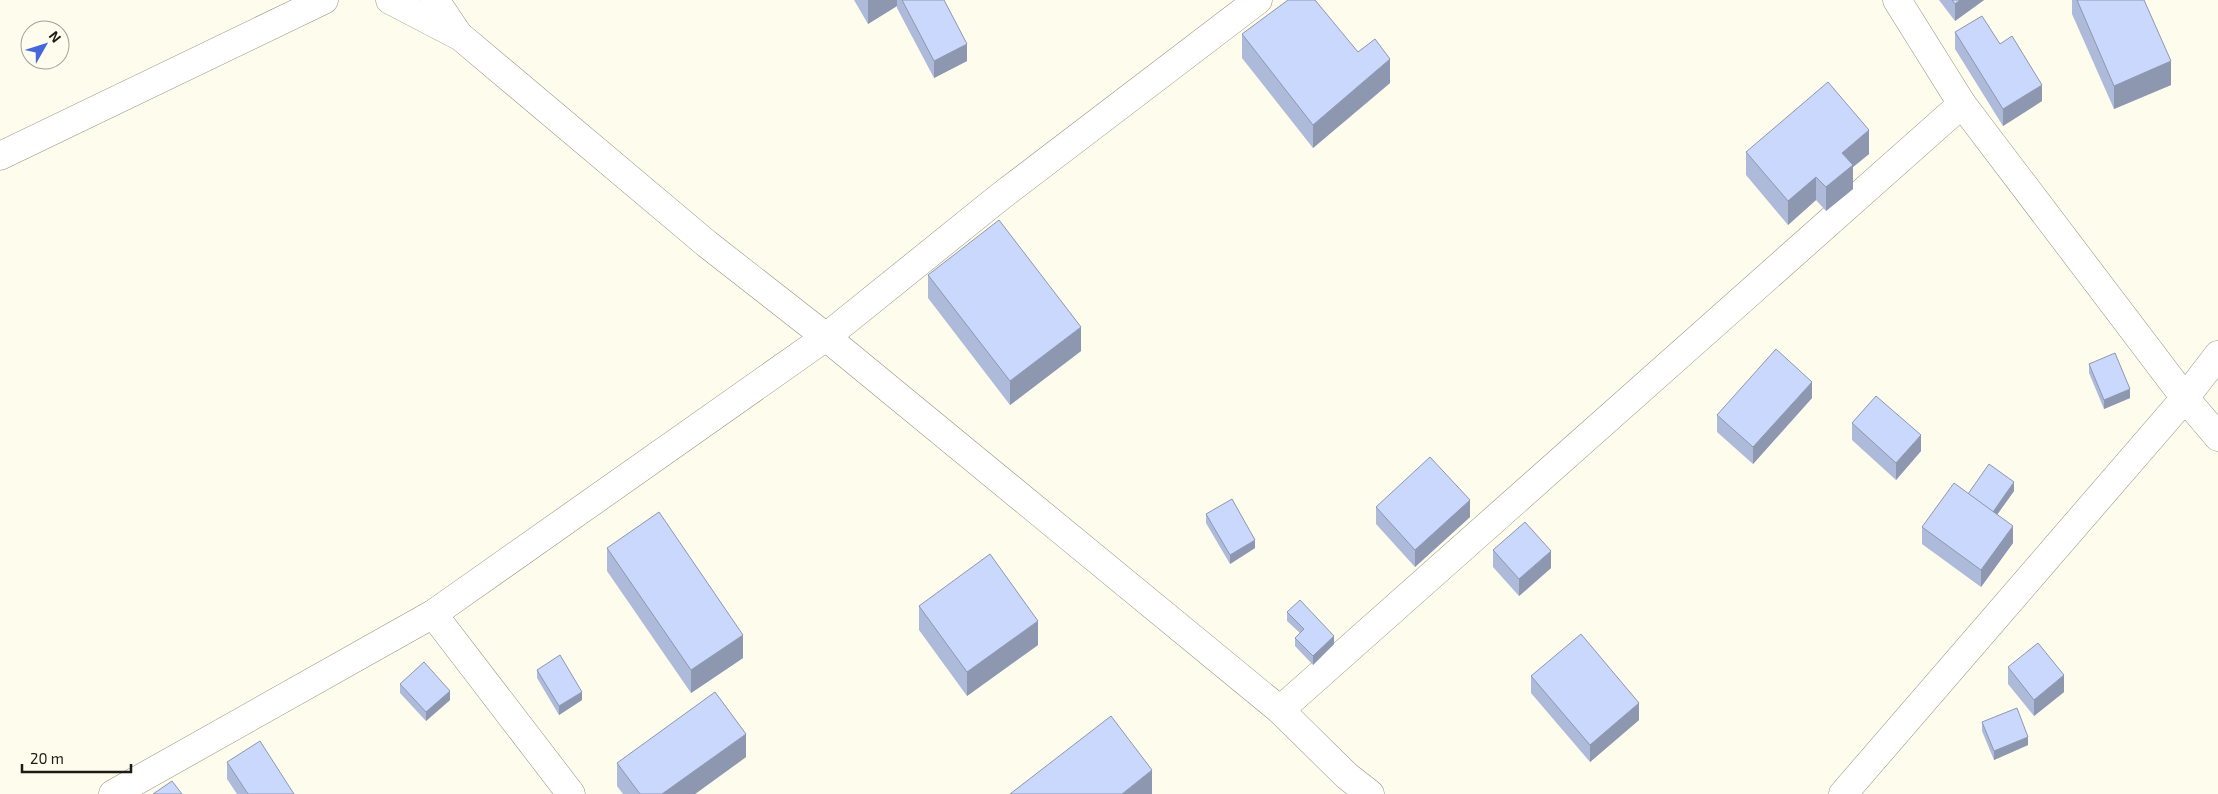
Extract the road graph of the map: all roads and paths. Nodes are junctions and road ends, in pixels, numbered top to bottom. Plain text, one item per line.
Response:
1 (324, 0) edge
2 (390, 0) edge
3 (435, 0) edge
4 (1258, 0) edge
5 (1897, 0) edge
6 (461, 37) junction
7 (1962, 104) junction
8 (0, 156) edge
9 (826, 337) junction
10 (2218, 355) edge
11 (2185, 398) junction
12 (2218, 437) edge
13 (433, 614) junction
14 (1280, 710) junction
15 (113, 794) edge
16 (571, 794) edge
17 (1370, 794) edge
18 (1843, 794) edge

1 - 8 street
2 - 6 street
3 - 6 street
4 - 9 street
5 - 7 street
6 - 9 street
7 - 11 street
7 - 14 street
9 - 13 street
9 - 14 street
10 - 11 street
11 - 12 street
11 - 18 street
13 - 15 street
13 - 16 street
14 - 17 street

